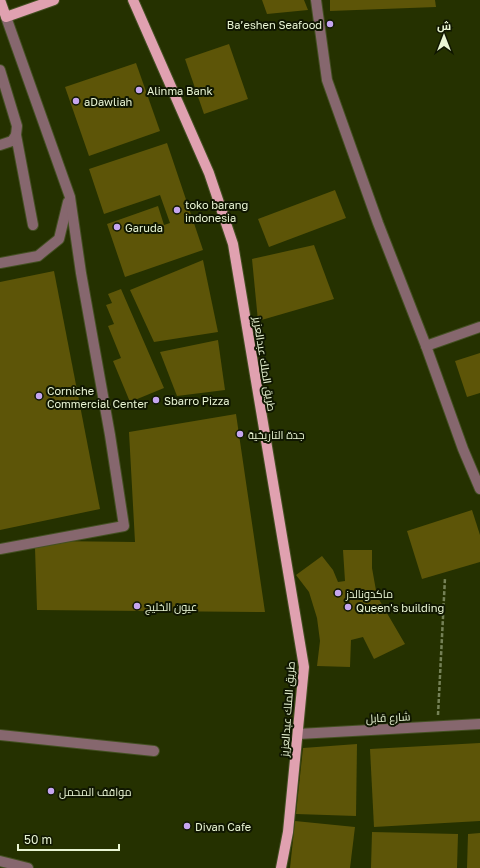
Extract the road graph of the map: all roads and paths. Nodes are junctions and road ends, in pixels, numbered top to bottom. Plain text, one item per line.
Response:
1 (0, 0) edge
2 (54, 0) edge
3 (133, 0) edge
4 (316, 0) edge
5 (3, 18) edge
6 (0, 70) edge
7 (16, 135) junction
8 (0, 145) edge
9 (70, 196) junction
10 (33, 226) dead end
11 (0, 263) edge
12 (480, 327) edge
13 (426, 346) junction
14 (480, 489) edge
15 (0, 550) edge
16 (445, 578) dead end
17 (480, 724) edge
18 (438, 726) junction
19 (298, 734) junction
20 (0, 735) edge
21 (154, 751) dead end
22 (0, 861) edge
23 (28, 868) edge
24 (281, 868) edge

1 - 5 main road
2 - 5 main road
3 - 19 main road, طريق الملك عبدالعزيز
4 - 13 street
5 - 9 street
6 - 7 street
7 - 8 street
7 - 10 street
9 - 11 street
9 - 15 street
12 - 13 street
13 - 14 street
16 - 18 path
17 - 18 street, شارع قابل
18 - 19 street, شارع قابل
19 - 24 main road, طريق الملك عبدالعزيز
20 - 21 street
22 - 23 street

